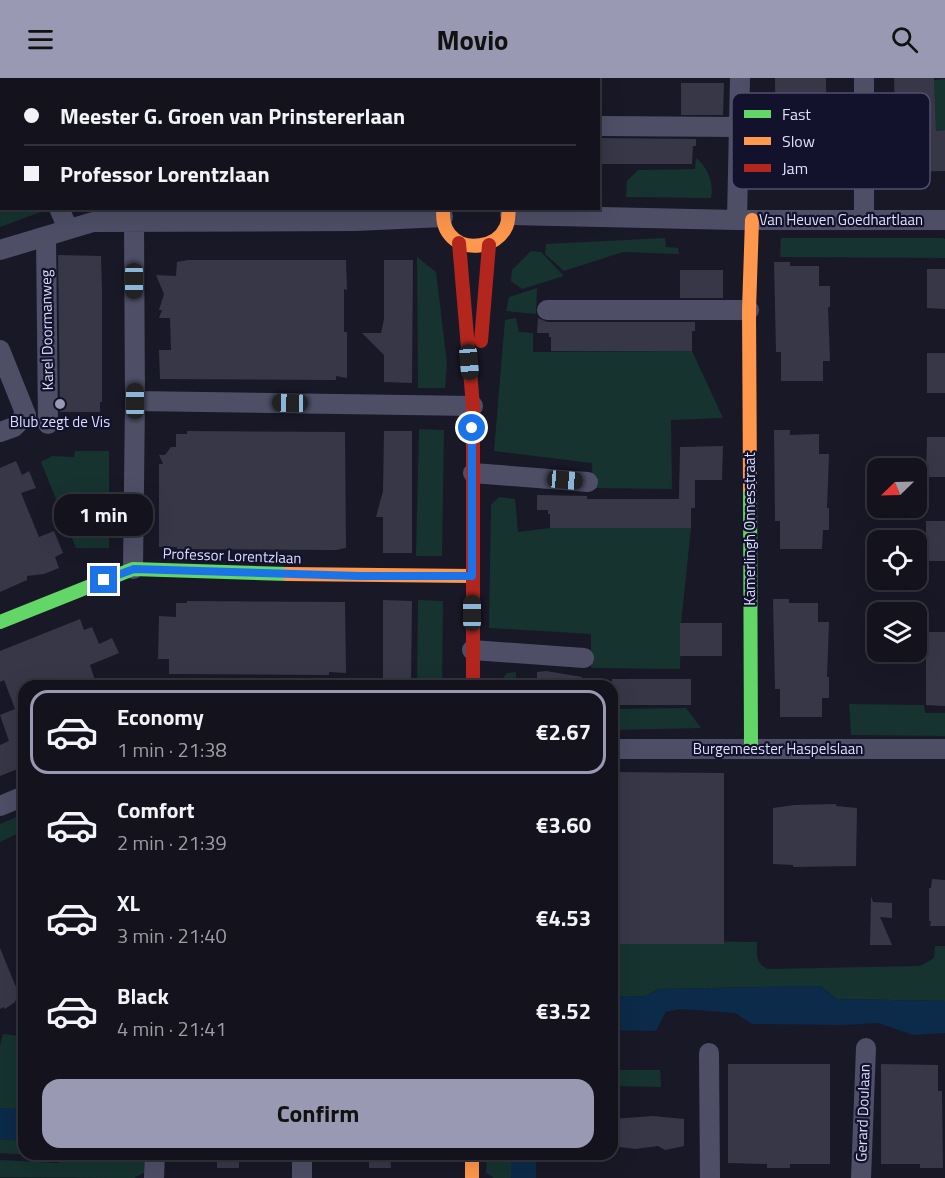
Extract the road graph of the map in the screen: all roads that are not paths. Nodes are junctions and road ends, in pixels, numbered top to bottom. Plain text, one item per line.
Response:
1 (740, 78) edge
2 (739, 93) edge
3 (600, 126) edge
4 (732, 127) edge
5 (743, 189) edge
6 (864, 189) edge
7 (60, 210) edge
8 (509, 212) edge
9 (443, 213) edge
10 (745, 220) junction
11 (864, 220) junction
12 (945, 220) edge
13 (134, 222) junction
14 (68, 229) junction
15 (46, 236) junction
16 (459, 243) junction
17 (489, 245) junction
18 (0, 250) edge
19 (547, 310) dead end
20 (749, 310) junction
21 (0, 350) edge
22 (135, 401) junction
23 (472, 406) junction
24 (48, 424) dead end
25 (0, 432) edge
26 (473, 473) junction
27 (588, 482) dead end
28 (134, 569) junction
29 (472, 576) junction
30 (0, 622) edge
31 (472, 650) junction
32 (584, 658) dead end
33 (472, 680) edge
34 (752, 748) junction
35 (618, 749) edge
36 (945, 749) edge
37 (18, 798) edge
38 (0, 806) edge
39 (866, 1048) dead end
40 (710, 1053) dead end
41 (155, 1160) edge
42 (302, 1160) edge
43 (472, 1160) edge
44 (154, 1178) edge
45 (302, 1178) edge
46 (472, 1178) edge
47 (710, 1178) edge
48 (861, 1178) edge

1 - 2 street, Van Heuven Goedhartlaan
3 - 4 street
5 - 10 street, Van Heuven Goedhartlaan
6 - 11 street
7 - 14 street
8 - 10 street, Van Heuven Goedhartlaan
8 - 17 street
9 - 13 street
9 - 16 street
10 - 11 street, Van Heuven Goedhartlaan
10 - 20 street, Kamerlingh Onnesstraat
11 - 12 street, Van Heuven Goedhartlaan
13 - 14 street
13 - 22 street
14 - 15 street
15 - 18 street
15 - 24 street, Karel Doormanweg
16 - 17 street
16 - 23 street
17 - 23 street
19 - 20 street
20 - 34 street, Kamerlingh Onnesstraat
21 - 25 street
22 - 23 street
22 - 28 street
23 - 26 street
26 - 27 street
26 - 29 street
28 - 29 street, Professor Lorentzlaan
28 - 30 street, Professor Lorentzlaan
29 - 31 street
31 - 32 street
31 - 33 street
34 - 35 street, Burgemeester Haspelslaan
34 - 36 street, Burgemeester Haspelslaan
37 - 38 street
39 - 48 street, Gerard Doulaan
40 - 47 street
41 - 44 street
42 - 45 street
43 - 46 street

